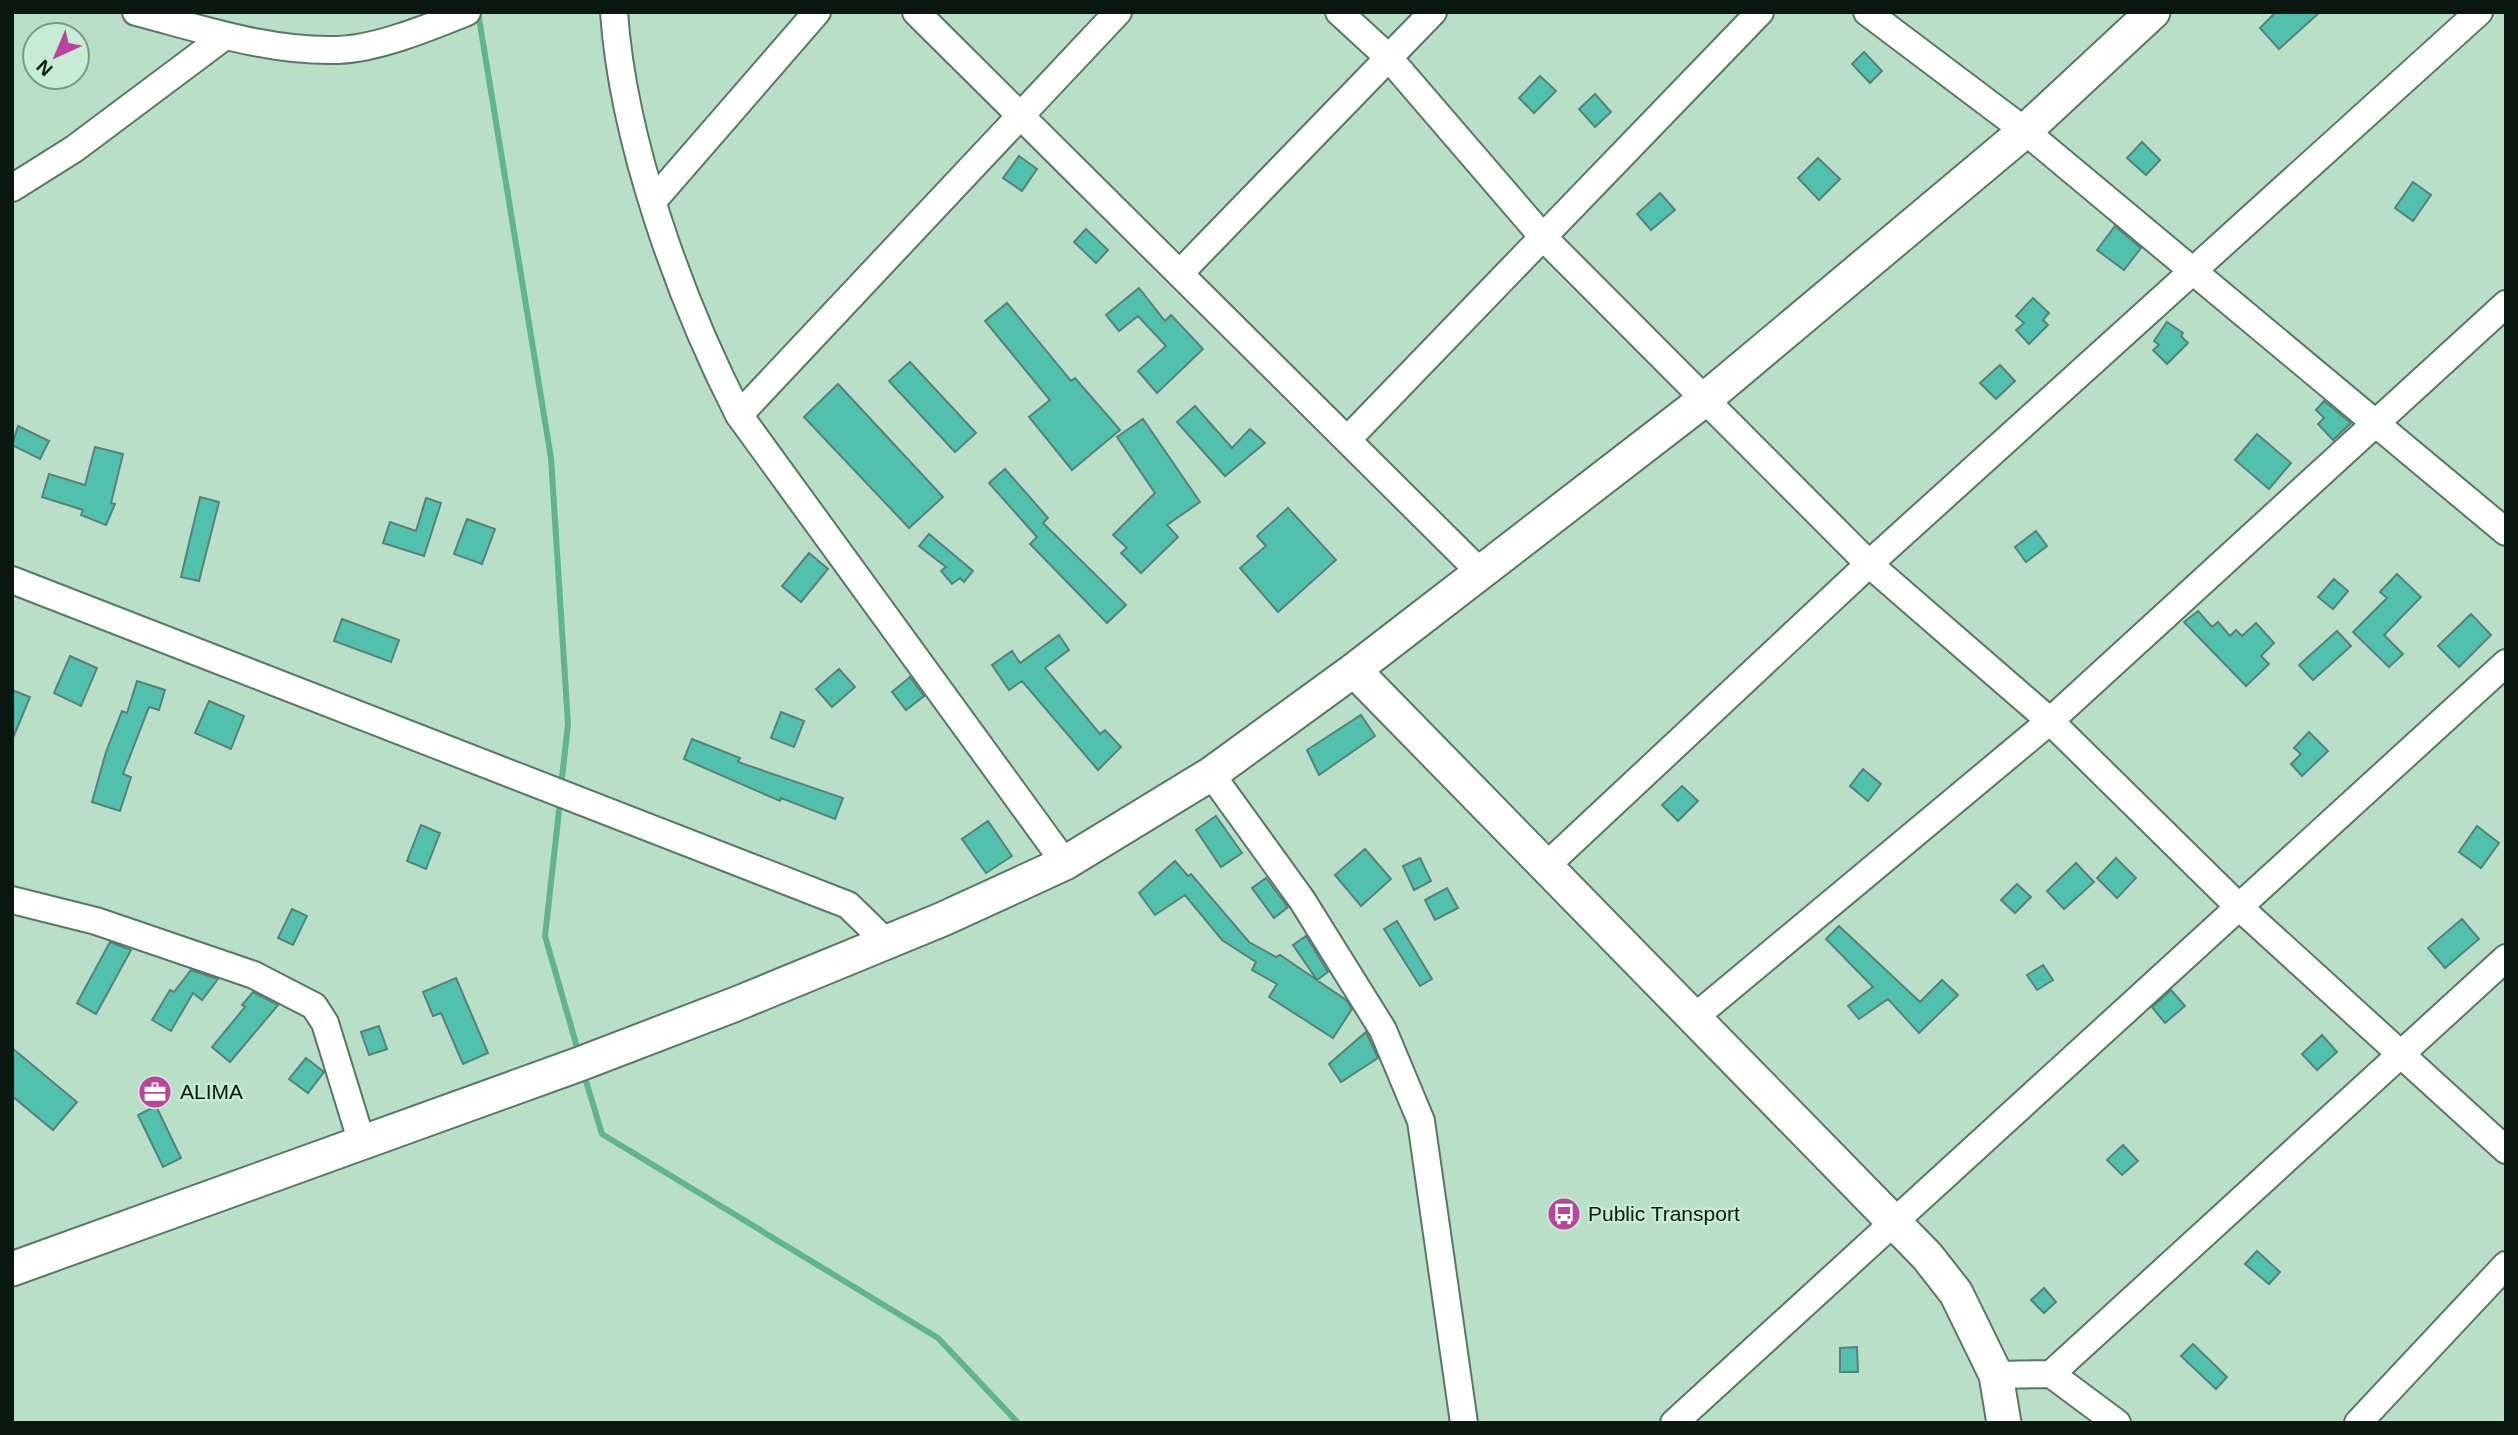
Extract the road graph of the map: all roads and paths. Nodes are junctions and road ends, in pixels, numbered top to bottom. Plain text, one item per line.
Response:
1 (136, 12) edge
2 (467, 12) edge
3 (614, 12) edge
4 (817, 12) edge
5 (916, 12) edge
6 (1118, 12) edge
7 (1339, 12) edge
8 (1433, 12) edge
9 (1760, 12) edge
10 (1867, 12) edge
11 (2153, 12) edge
12 (2479, 12) edge
13 (226, 36) junction
14 (1389, 58) junction
15 (1020, 115) junction
16 (2025, 131) junction
17 (12, 188) edge
18 (653, 201) junction
19 (1543, 237) junction
20 (2194, 271) junction
21 (1180, 274) junction
22 (2506, 304) edge
23 (1704, 400) junction
24 (739, 415) junction
25 (2377, 422) junction
26 (1348, 440) junction
27 (2506, 532) edge
28 (1869, 564) junction
29 (1479, 571) junction
30 (12, 580) edge
31 (2506, 663) edge
32 (1354, 670) junction
33 (2050, 721) junction
34 (1211, 774) junction
35 (1065, 863) junction
36 (1546, 866) junction
37 (12, 900) edge
38 (2238, 906) junction
39 (886, 942) junction
40 (2506, 958) edge
41 (1696, 1016) junction
42 (2399, 1053) junction
43 (362, 1143) junction
44 (2506, 1150) edge
45 (1894, 1220) junction
46 (2506, 1265) edge
47 (12, 1269) edge
48 (2051, 1374) junction
49 (1996, 1375) junction
50 (1464, 1423) edge
51 (1674, 1423) edge
52 (2004, 1423) edge
53 (2117, 1423) edge
54 (2358, 1423) edge

1 - 13 street
2 - 13 street
3 - 18 street
4 - 18 street
5 - 15 street
6 - 15 street
7 - 14 street
8 - 14 street
9 - 19 street
10 - 16 street
11 - 16 main road
12 - 20 street
13 - 17 street
14 - 19 street
14 - 21 street
15 - 21 street
15 - 24 street
16 - 20 street
16 - 23 main road
18 - 24 street
19 - 23 street
19 - 26 street
20 - 25 street
20 - 28 street
21 - 26 street
22 - 25 street
23 - 28 street
23 - 29 main road
24 - 35 street
25 - 27 street
25 - 33 street
26 - 29 street
28 - 33 street
28 - 36 street
29 - 32 main road
30 - 39 street
31 - 38 street
32 - 34 main road
32 - 36 main road
33 - 38 street
33 - 41 street
34 - 35 main road
34 - 50 street
35 - 39 main road
36 - 41 main road
37 - 43 street
38 - 42 street
38 - 45 street
39 - 43 main road
40 - 42 street
41 - 45 main road
42 - 44 street
42 - 48 street
43 - 47 main road
45 - 49 main road
45 - 51 street
46 - 54 street
48 - 49 street
48 - 53 street
49 - 52 main road

